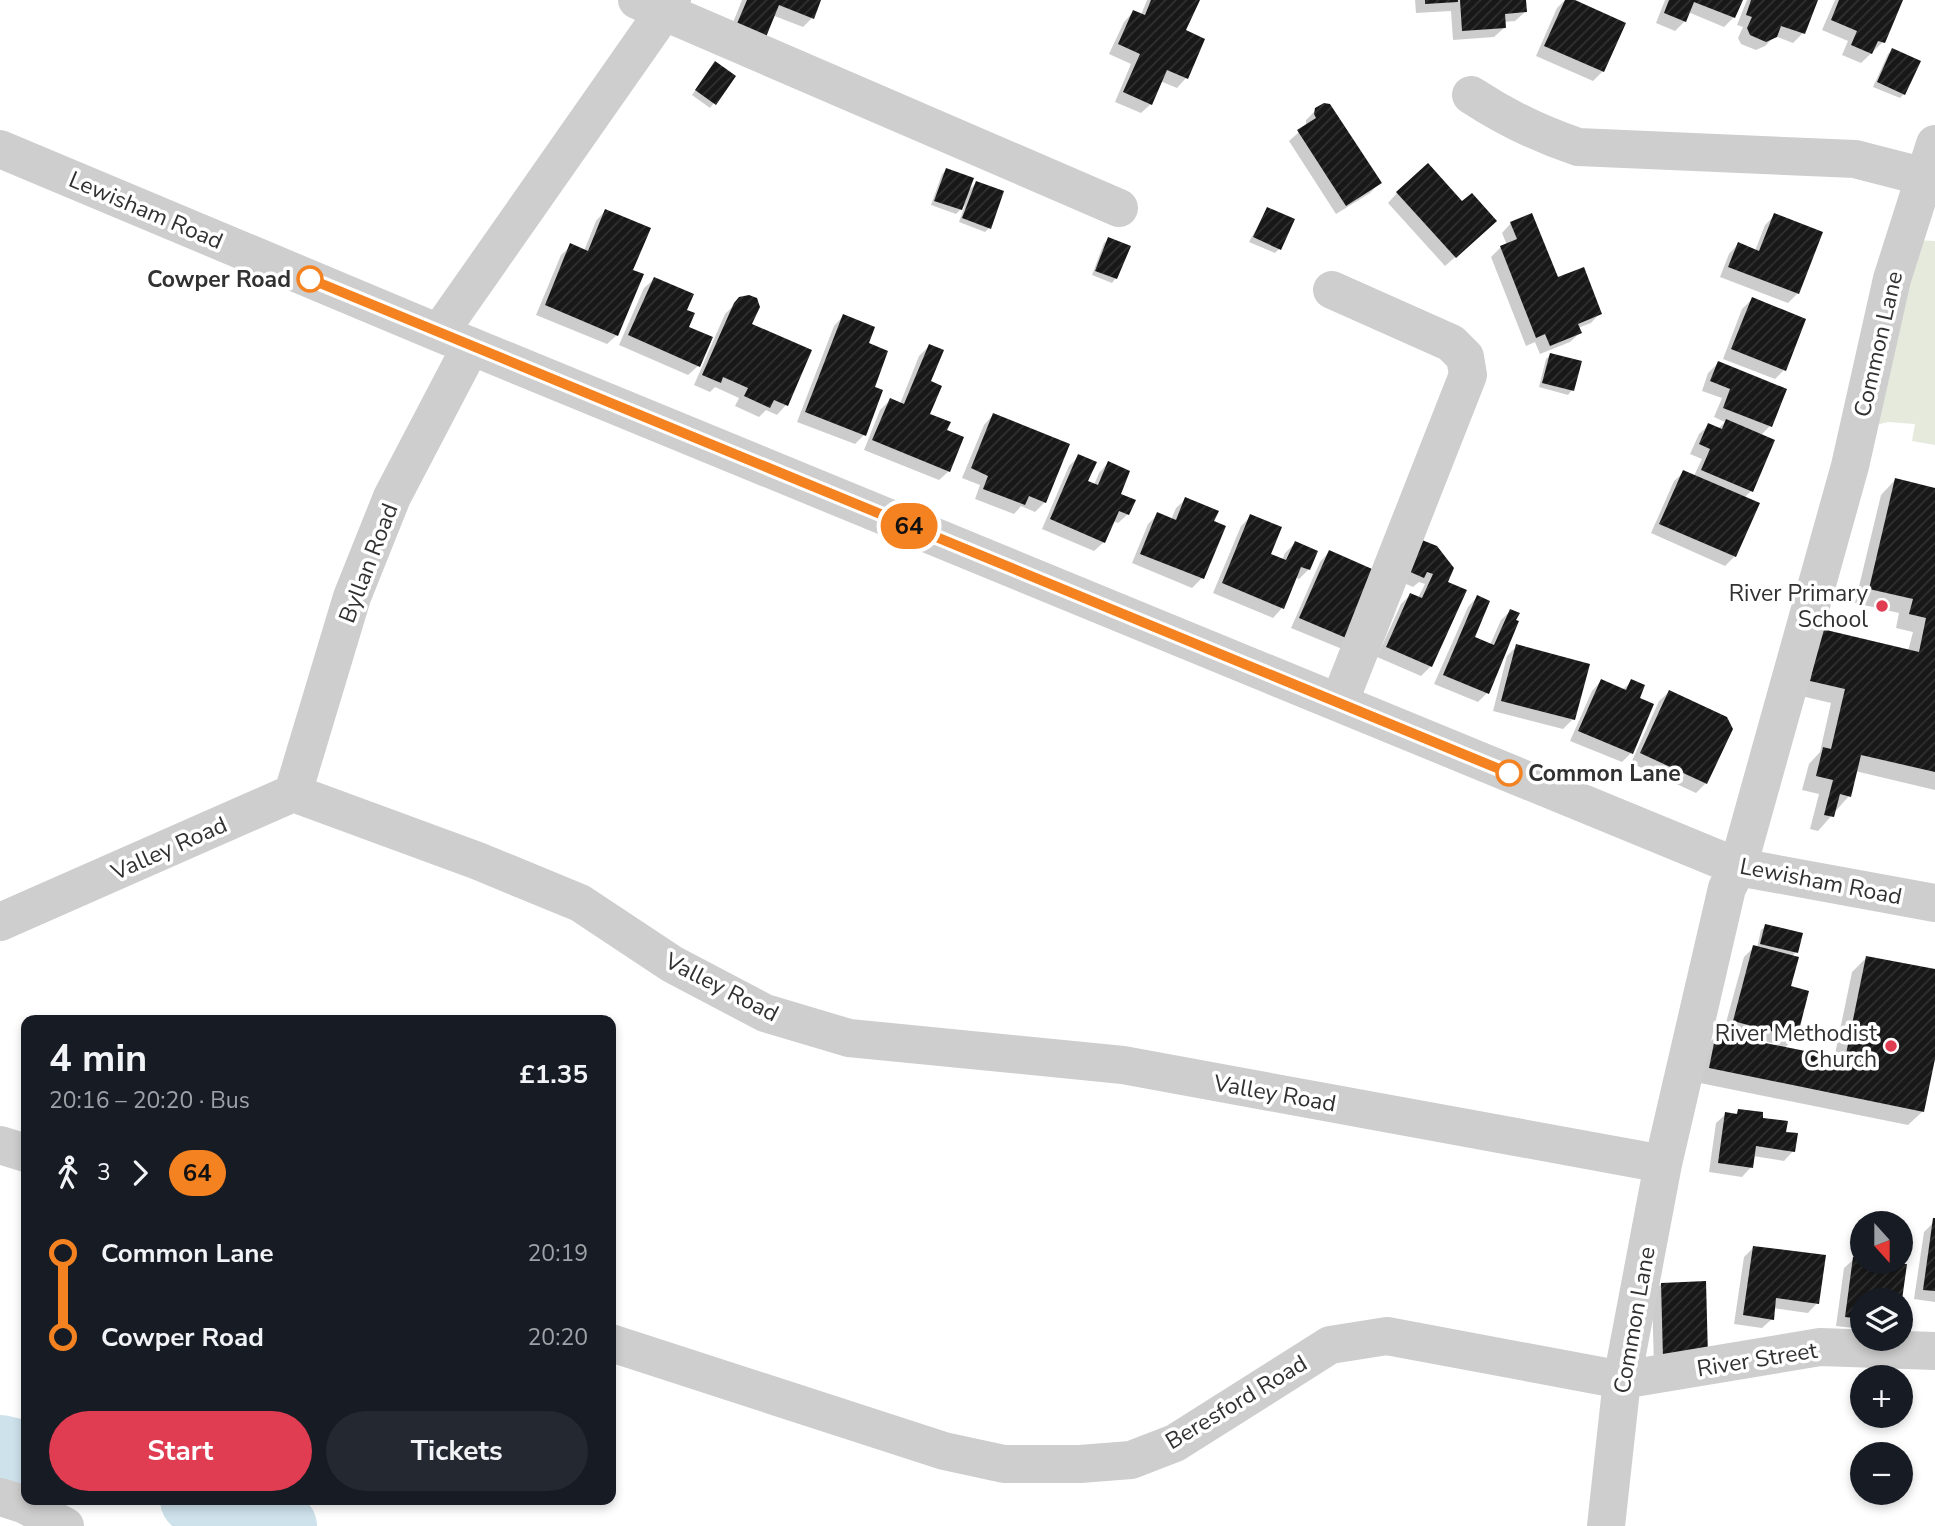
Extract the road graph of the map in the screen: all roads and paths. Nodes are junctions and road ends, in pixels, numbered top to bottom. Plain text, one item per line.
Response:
1 (657, 4) edge
2 (1471, 95) dead end
3 (0, 149) edge
4 (1930, 160) edge
5 (1119, 208) dead end
6 (1332, 290) dead end
7 (455, 339) junction
8 (1339, 703) junction
9 (293, 793) junction
10 (1738, 867) junction
11 (1935, 903) edge
12 (0, 922) edge
13 (0, 1145) edge
14 (21, 1151) edge
15 (1663, 1164) junction
16 (616, 1345) edge
17 (1935, 1351) edge
18 (1622, 1380) junction
19 (0, 1497) edge
20 (21, 1503) edge
21 (25, 1505) edge
22 (65, 1526) edge
23 (1606, 1526) edge

1 - 5 street
1 - 7 street
2 - 4 street
3 - 7 street, Lewisham Road
4 - 10 street, Common Lane
6 - 8 street
7 - 8 street, Lewisham Road
7 - 9 street, Byllan Road
8 - 10 street, Lewisham Road
9 - 12 street, Valley Road
9 - 15 street, Valley Road
10 - 11 street, Lewisham Road
10 - 15 street, Common Lane
13 - 14 street
15 - 18 street, Common Lane
16 - 18 street, Beresford Road
17 - 18 street, River Street
18 - 23 street, Common Lane
19 - 20 street
21 - 22 street

